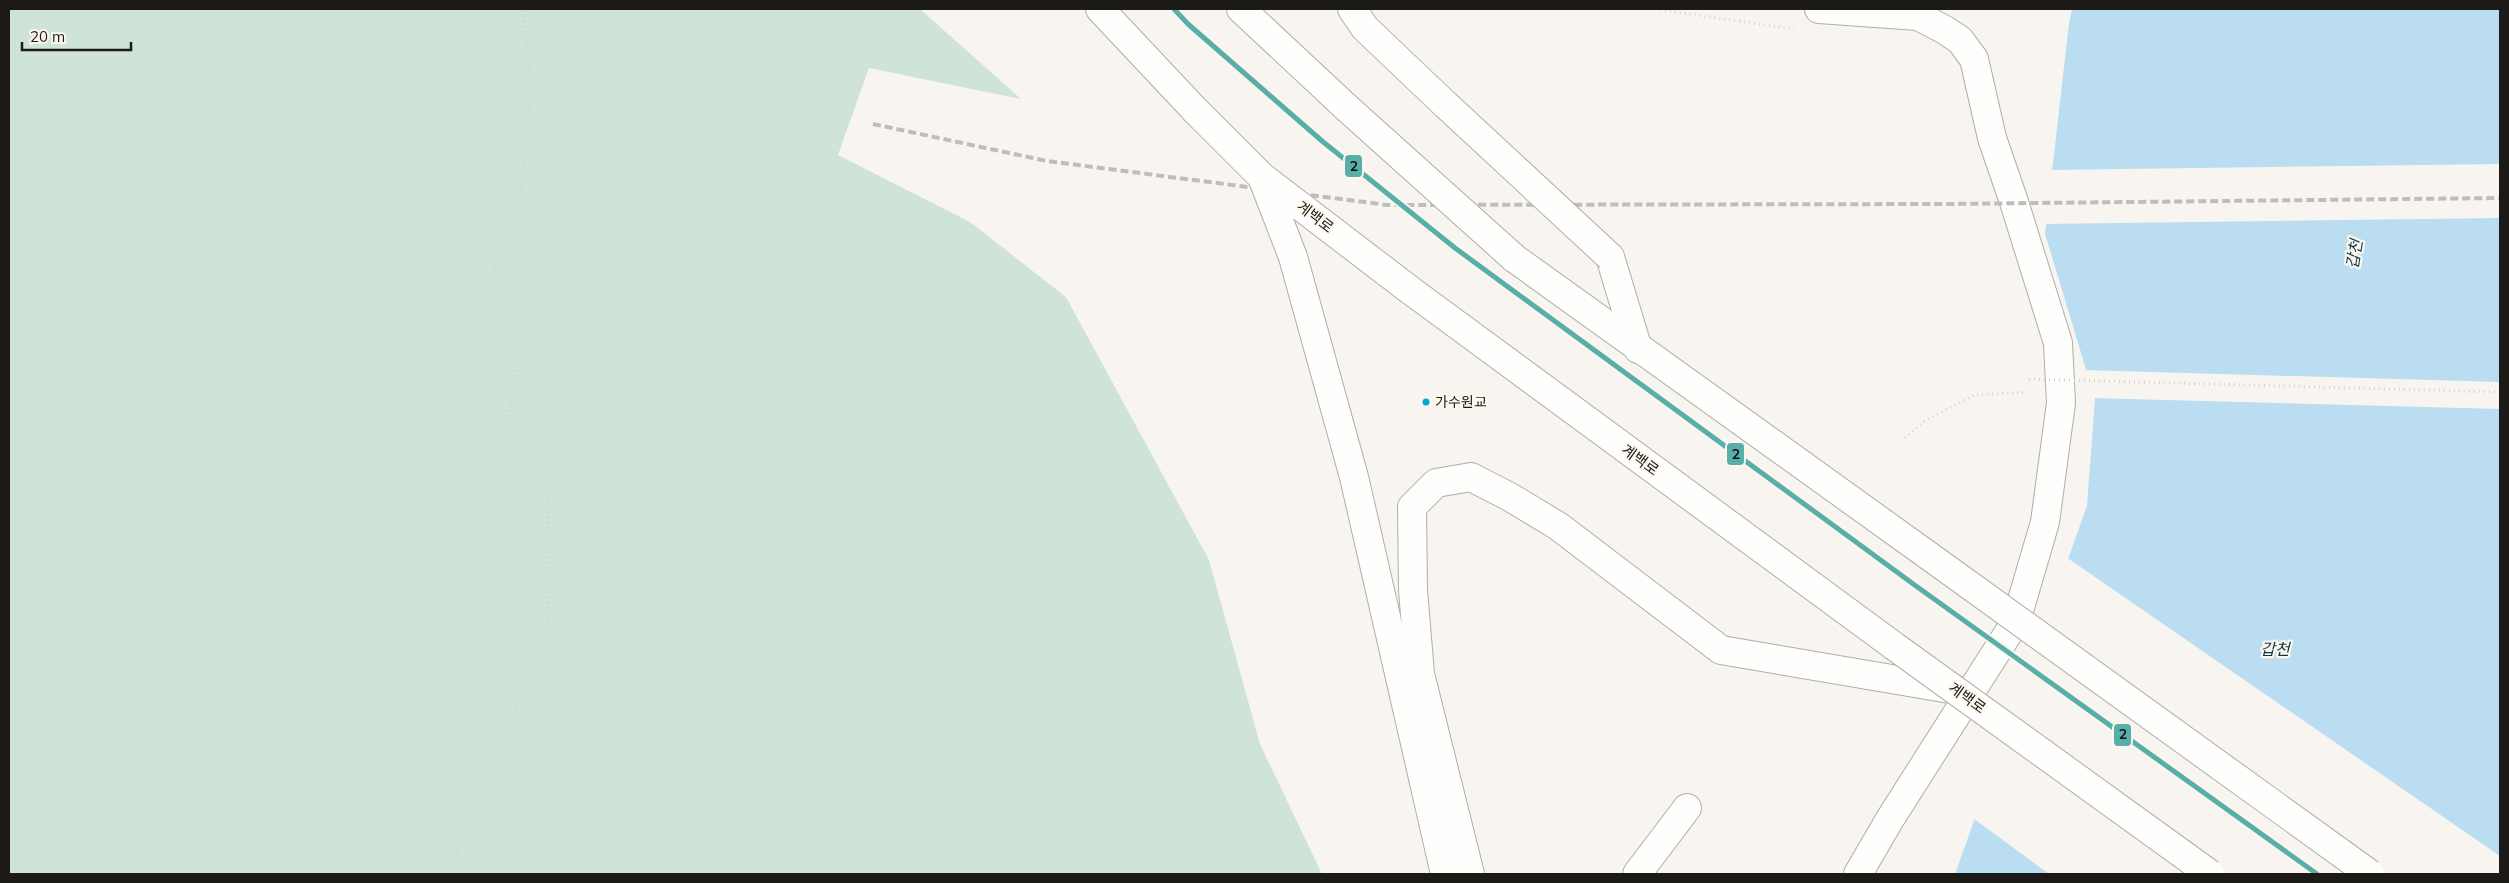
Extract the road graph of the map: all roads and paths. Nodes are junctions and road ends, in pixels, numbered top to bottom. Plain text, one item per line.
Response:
1 (524, 9) edge
2 (1100, 9) edge
3 (1241, 9) edge
4 (1352, 9) edge
5 (1655, 9) edge
6 (1819, 9) edge
7 (1802, 30) dead end
8 (1262, 177) junction
9 (1638, 349) junction
10 (2029, 379) dead end
11 (2028, 392) dead end
12 (2500, 392) edge
13 (1905, 438) dead end
14 (1956, 690) junction
15 (1687, 808) dead end
16 (460, 874) edge
17 (1445, 874) edge
18 (1470, 874) edge
19 (1637, 874) edge
20 (1858, 874) edge
21 (2210, 874) edge
22 (2370, 874) edge

1 - 16 path
2 - 8 main road, 계백로, bridge
3 - 9 main road, bridge
4 - 9 main road, bridge
5 - 7 path
6 - 20 main road
8 - 14 main road, 계백로, bridge
8 - 17 main road, bridge
9 - 22 main road, bridge
10 - 12 path, bridge
11 - 13 path
14 - 18 main road
14 - 21 main road, 계백로, bridge
15 - 19 main road

